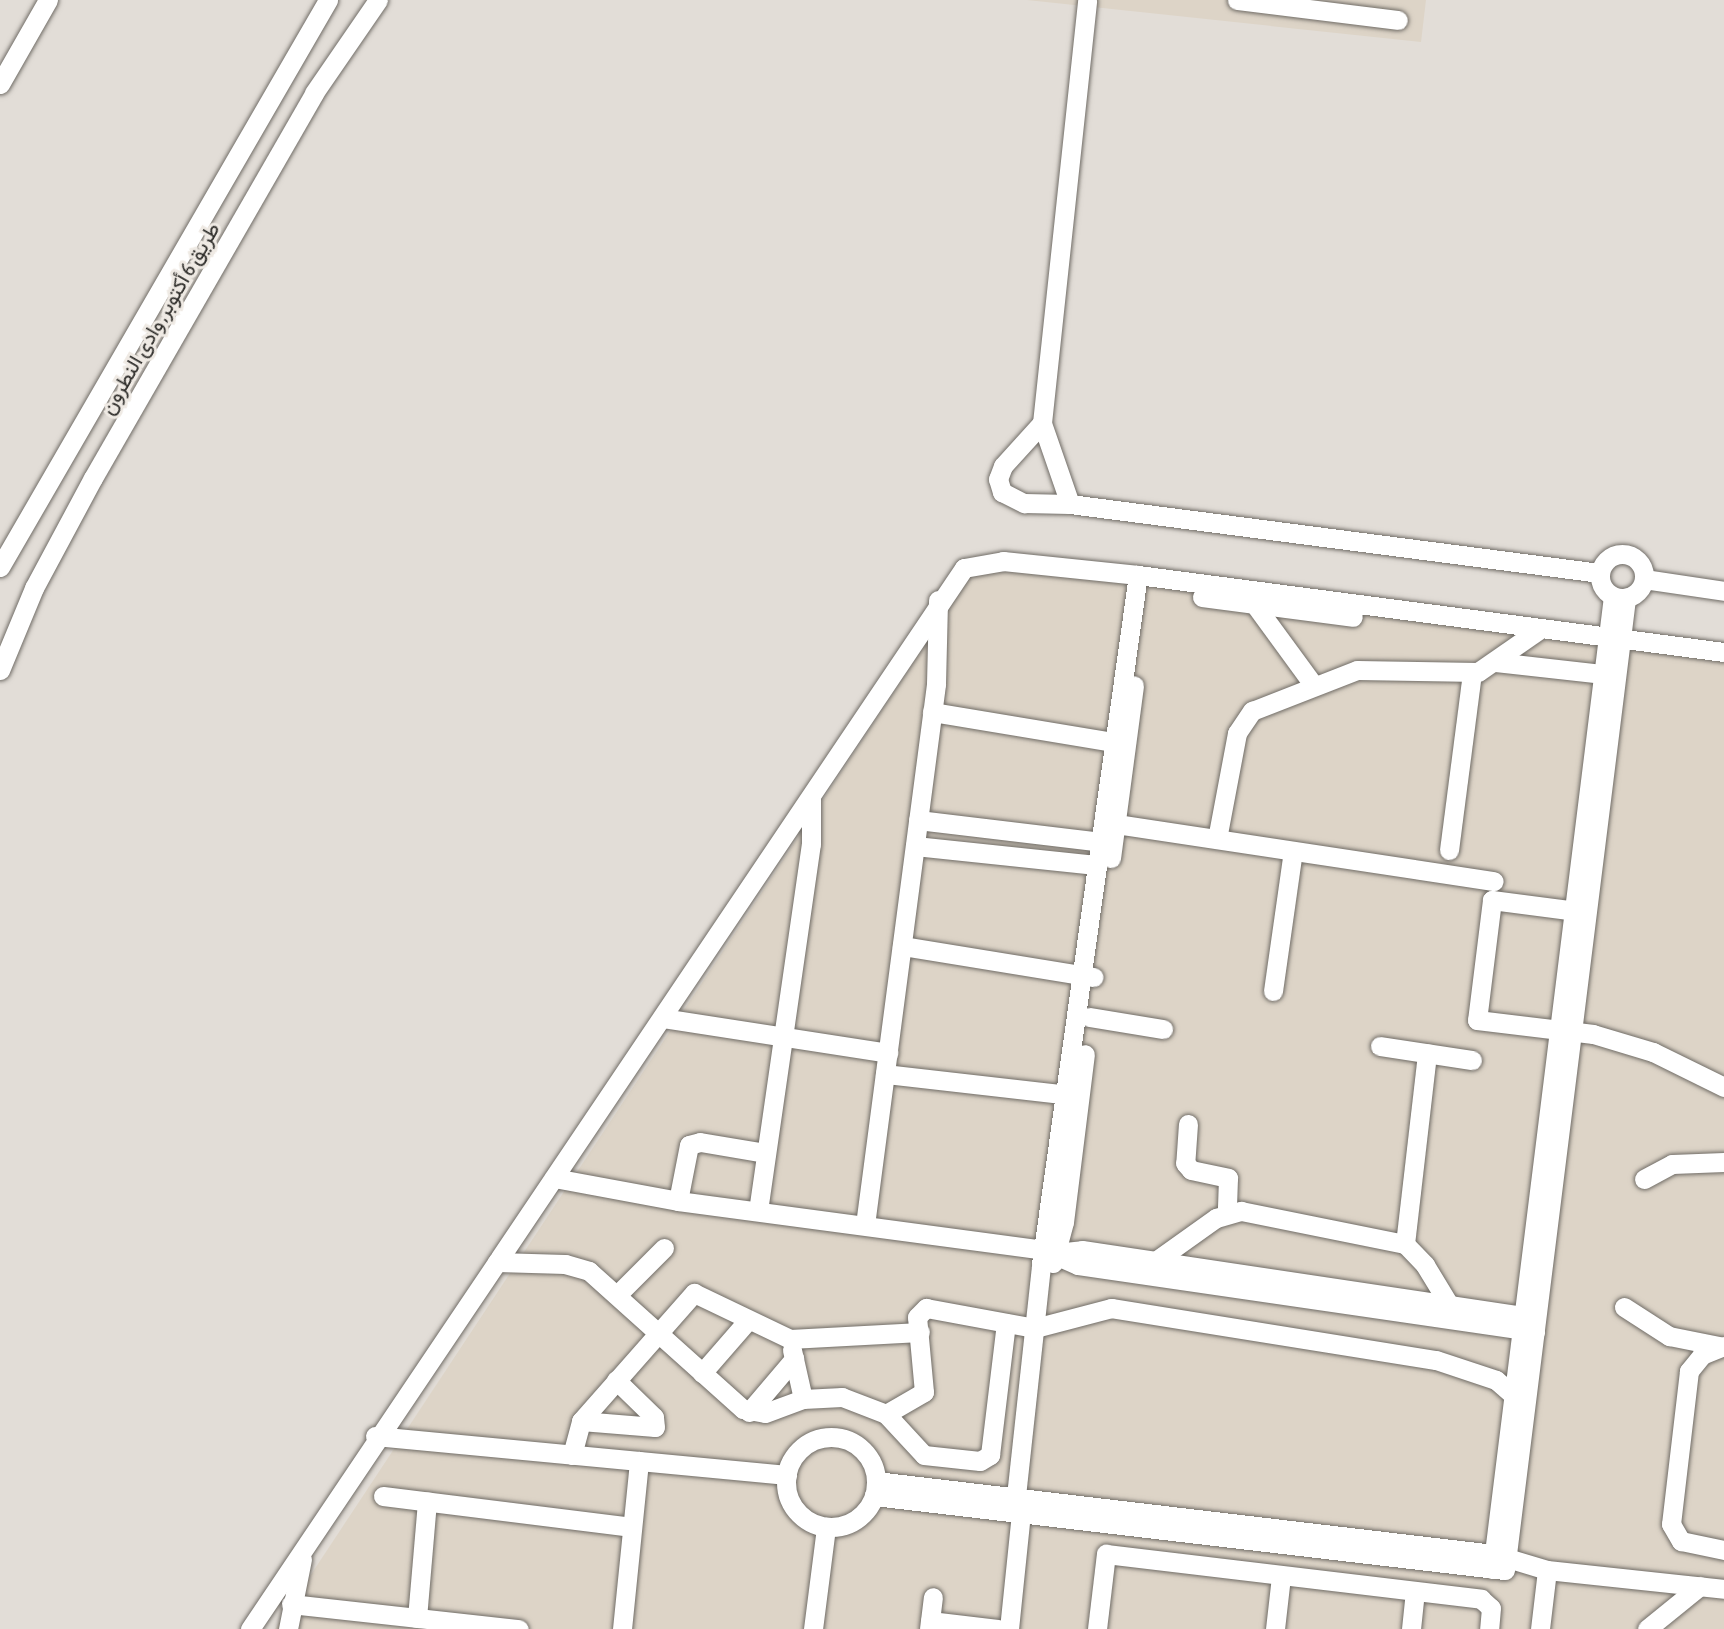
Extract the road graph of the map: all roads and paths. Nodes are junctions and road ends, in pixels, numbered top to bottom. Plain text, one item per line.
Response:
1 (48, 0) edge
2 (328, 0) edge
3 (378, 0) edge
4 (1087, 0) edge
5 (1237, 0) edge
6 (1398, 20) dead end
7 (0, 84) edge
8 (1042, 423) junction
9 (1070, 504) junction
10 (0, 567) edge
11 (1600, 573) junction
12 (1644, 579) junction
13 (1143, 582) junction
14 (1724, 591) edge
15 (1619, 597) junction
16 (938, 600) junction
17 (1255, 605) junction
18 (1533, 634) junction
19 (1614, 644) junction
20 (1724, 652) edge
21 (1496, 662) junction
22 (1724, 665) edge
23 (0, 670) edge
24 (1472, 672) junction
25 (1603, 674) junction
26 (1312, 683) junction
27 (932, 712) junction
28 (1120, 743) junction
29 (811, 798) junction
30 (918, 820) junction
31 (1107, 833) junction
32 (1217, 839) junction
33 (915, 846) junction
34 (1449, 850) dead end
35 (1293, 851) junction
36 (1097, 865) junction
37 (1494, 881) dead end
38 (1581, 912) junction
39 (902, 946) junction
40 (1089, 976) junction
41 (1273, 991) dead end
42 (1089, 1017) junction
43 (663, 1018) junction
44 (1163, 1029) dead end
45 (1566, 1030) junction
46 (783, 1038) junction
47 (1380, 1046) dead end
48 (888, 1053) junction
49 (1427, 1053) junction
50 (1472, 1060) dead end
51 (885, 1074) junction
52 (1724, 1087) edge
53 (1073, 1095) junction
54 (1188, 1124) dead end
55 (766, 1153) junction
56 (1724, 1162) edge
57 (554, 1178) junction
58 (1644, 1179) dead end
59 (678, 1201) junction
60 (758, 1211) junction
61 (1227, 1212) junction
62 (865, 1225) junction
63 (1405, 1244) junction
64 (664, 1248) dead end
65 (1049, 1251) junction
66 (498, 1262) junction
67 (1148, 1267) junction
68 (618, 1294) junction
69 (1625, 1307) dead end
70 (1454, 1313) junction
71 (748, 1320) junction
72 (1006, 1323) junction
73 (1529, 1324) junction
74 (1040, 1328) junction
75 (658, 1332) junction
76 (920, 1332) junction
77 (790, 1339) junction
78 (1722, 1346) edge
79 (794, 1359) junction
80 (702, 1373) junction
81 (616, 1380) junction
82 (803, 1399) junction
83 (1520, 1401) junction
84 (749, 1412) junction
85 (886, 1414) junction
86 (581, 1421) junction
87 (375, 1436) junction
88 (572, 1455) junction
89 (639, 1461) junction
90 (787, 1475) junction
91 (875, 1489) junction
92 (383, 1496) dead end
93 (427, 1502) junction
94 (1022, 1502) junction
95 (632, 1527) junction
96 (826, 1527) junction
97 (311, 1535) junction
98 (1724, 1550) edge
99 (1499, 1562) junction
100 (1540, 1568) junction
101 (1281, 1576) junction
102 (1700, 1586) junction
103 (1724, 1589) edge
104 (1415, 1592) junction
105 (933, 1597) dead end
106 (291, 1604) junction
107 (417, 1618) junction
108 (930, 1625) edge
109 (250, 1629) edge
110 (288, 1629) edge
111 (519, 1629) edge
112 (622, 1629) edge
113 (813, 1629) edge
114 (998, 1629) edge
115 (1009, 1629) edge
116 (1097, 1629) edge
117 (1275, 1629) edge
118 (1411, 1629) edge
119 (1489, 1629) edge
120 (1541, 1629) edge
121 (1647, 1629) edge

1 - 7 street
2 - 10 street, طريق 6 أكتوبر, وادى النطرون
3 - 23 street, طريق 6 أكتوبر, وادى النطرون
4 - 8 street
5 - 6 street
8 - 9 street
8 - 9 street
9 - 11 street
11 - 12 street
11 - 15 street
12 - 14 street
12 - 15 street
13 - 16 street
13 - 17 street
13 - 18 street
13 - 28 street
15 - 19 street
16 - 27 street
16 - 29 street
17 - 18 street
17 - 26 street
18 - 19 street
18 - 21 street
19 - 20 street
19 - 22 street
19 - 25 street
19 - 38 street
21 - 24 street
21 - 25 street
24 - 26 street
24 - 34 street
25 - 38 street
26 - 32 street
27 - 28 street
27 - 30 street
28 - 31 street
29 - 43 street
29 - 46 street
30 - 31 street
30 - 33 street
31 - 32 street
31 - 36 street
31 - 40 street
32 - 35 street
33 - 36 street
33 - 39 street
35 - 37 street
35 - 41 street
36 - 40 street
38 - 45 street
38 - 45 street
39 - 40 street
39 - 48 street
40 - 42 street
40 - 53 street
42 - 44 street
42 - 53 street
43 - 46 street
43 - 57 street
45 - 52 street
45 - 73 street
46 - 48 street
46 - 55 street
47 - 49 street
48 - 51 street
49 - 50 street
49 - 63 street
51 - 53 street
51 - 62 street
53 - 65 street
54 - 61 street
55 - 59 street
55 - 60 street
56 - 58 street
57 - 59 street
57 - 66 street
59 - 60 street
60 - 62 street
61 - 63 street
61 - 67 street
62 - 65 street
63 - 70 street
64 - 68 street
65 - 67 street
65 - 74 street
66 - 68 street
66 - 87 street
67 - 70 street
68 - 75 street
69 - 78 street
70 - 73 street
71 - 75 street
71 - 77 street
71 - 80 street
72 - 74 street
72 - 76 street
72 - 85 street
73 - 83 street
74 - 83 street
74 - 94 street
75 - 80 street
75 - 81 street
76 - 77 street
76 - 85 street
77 - 79 street
78 - 98 street
79 - 82 street
79 - 84 street
80 - 84 street
81 - 86 street
81 - 86 street
82 - 84 street
82 - 85 street
83 - 99 street
86 - 88 street
87 - 88 street
87 - 97 street
88 - 89 street
89 - 90 street
89 - 95 street
90 - 91 street
90 - 96 street
91 - 94 street
91 - 96 street
92 - 93 street
93 - 95 street
93 - 107 street
94 - 99 street
94 - 115 street
95 - 112 street
96 - 113 street
97 - 106 street
97 - 109 street
99 - 100 street
100 - 102 street
100 - 120 street
101 - 104 street
101 - 116 street
101 - 117 street
102 - 103 street
102 - 121 street
104 - 118 street
104 - 119 street
105 - 108 street
106 - 107 street
106 - 110 street
107 - 111 street
108 - 114 street

